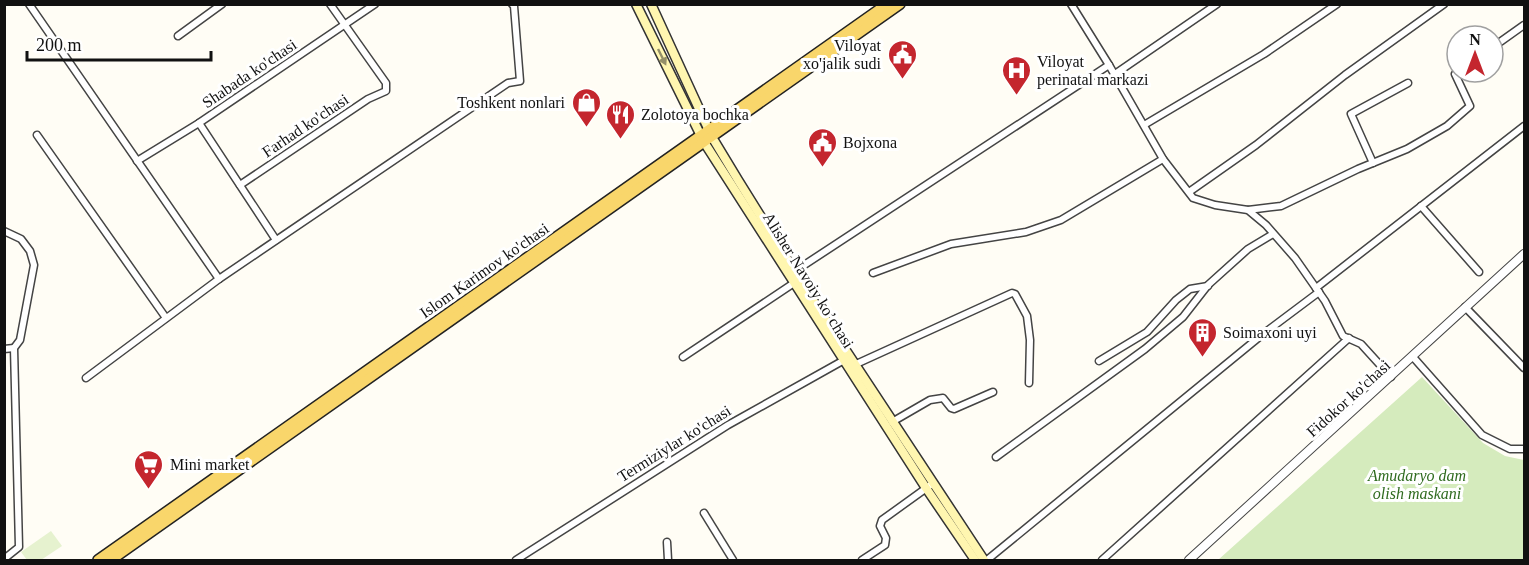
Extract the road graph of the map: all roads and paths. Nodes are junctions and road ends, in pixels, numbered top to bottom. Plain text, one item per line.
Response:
1 (28, 4) edge
2 (222, 4) edge
3 (330, 4) edge
4 (375, 4) edge
5 (512, 4) edge
6 (636, 4) edge
7 (651, 4) edge
8 (887, 4) edge
9 (900, 4) edge
10 (1071, 4) edge
11 (1217, 4) edge
12 (1337, 4) edge
13 (1444, 4) edge
14 (345, 25) junction
15 (1524, 25) edge
16 (178, 36) dead end
17 (1505, 38) edge
18 (1109, 64) junction
19 (1115, 74) junction
20 (1408, 83) dead end
21 (1460, 84) edge
22 (199, 123) junction
23 (1144, 125) junction
24 (1524, 126) edge
25 (37, 135) dead end
26 (706, 136) junction
27 (1163, 159) junction
28 (136, 161) junction
29 (1373, 163) junction
30 (240, 185) junction
31 (1189, 192) junction
32 (1421, 206) junction
33 (1248, 210) junction
34 (4, 231) edge
35 (1273, 234) junction
36 (276, 240) junction
37 (1524, 254) edge
38 (1479, 272) dead end
39 (873, 273) dead end
40 (793, 276) junction
41 (219, 279) junction
42 (1208, 285) junction
43 (1317, 290) junction
44 (1465, 308) junction
45 (166, 318) junction
46 (1349, 338) junction
47 (14, 348) junction
48 (4, 349) edge
49 (682, 357) dead end
50 (1413, 357) junction
51 (1099, 360) dead end
52 (849, 362) junction
53 (1524, 368) edge
54 (1391, 377) junction
55 (87, 378) dead end
56 (1029, 383) dead end
57 (993, 392) dead end
58 (892, 422) junction
59 (1524, 449) edge
60 (996, 457) dead end
61 (929, 486) junction
62 (704, 513) dead end
63 (667, 542) dead end
64 (4, 559) edge
65 (98, 561) edge
66 (111, 561) edge
67 (516, 561) edge
68 (668, 561) edge
69 (733, 561) edge
70 (862, 561) edge
71 (975, 561) edge
72 (986, 561) edge
73 (1102, 561) edge
74 (1189, 561) edge

1 - 28 street
2 - 16 street
3 - 14 street
4 - 14 street, Shabada ko'chasi
5 - 36 street
6 -> 26 main road, Alisher Navoiy ko’chasi
7 - 26 main road, Alisher Navoiy ko’chasi
8 - 26 main road, Islom Karimov ko'chasi
9 - 26 main road, Islom Karimov ko'chasi
10 - 18 street
11 - 19 street
12 - 23 street
13 - 31 street
14 - 22 street, Shabada ko'chasi
14 - 30 street, Farhad ko'chasi
15 - 17 street
18 - 19 street
18 - 40 street
19 - 23 street
20 - 29 street
21 - 29 street
22 - 28 street, Shabada ko'chasi
22 - 30 street
23 - 27 street
24 - 32 street
25 - 45 street
26 - 40 main road, Alisher Navoiy ko’chasi
26 - 65 main road, Islom Karimov ko'chasi
26 - 66 main road, Islom Karimov ko'chasi
27 - 31 street
27 - 39 street
28 - 41 street
29 - 33 street
30 - 36 street
31 - 33 street
32 - 38 street
32 - 43 street
33 - 35 street
34 - 47 street
35 - 42 street
35 - 43 street
36 - 41 street
37 - 44 street, Fidokor ko'chasi
40 - 49 street
40 - 52 main road, Alisher Navoiy ko’chasi
41 - 45 street
42 - 51 street
42 - 60 street
43 - 46 street
43 - 72 street
44 - 50 street, Fidokor ko'chasi
44 - 53 street
45 - 55 street
46 - 54 street
46 - 73 street
47 - 48 street
47 - 64 street
50 - 54 street, Fidokor ko'chasi
50 - 59 street
52 - 56 street, Termiziylar ko'chasi
52 - 58 main road, Alisher Navoiy ko’chasi
52 - 61 main road, Alisher Navoiy ko’chasi
52 - 67 street, Termiziylar ko'chasi
54 - 74 street, Fidokor ko'chasi
57 - 58 street
58 - 61 main road, Alisher Navoiy ko’chasi
61 - 70 street
61 - 71 main road, Alisher Navoiy ko’chasi
61 - 72 main road, Alisher Navoiy ko’chasi
62 - 69 street
63 - 68 street

